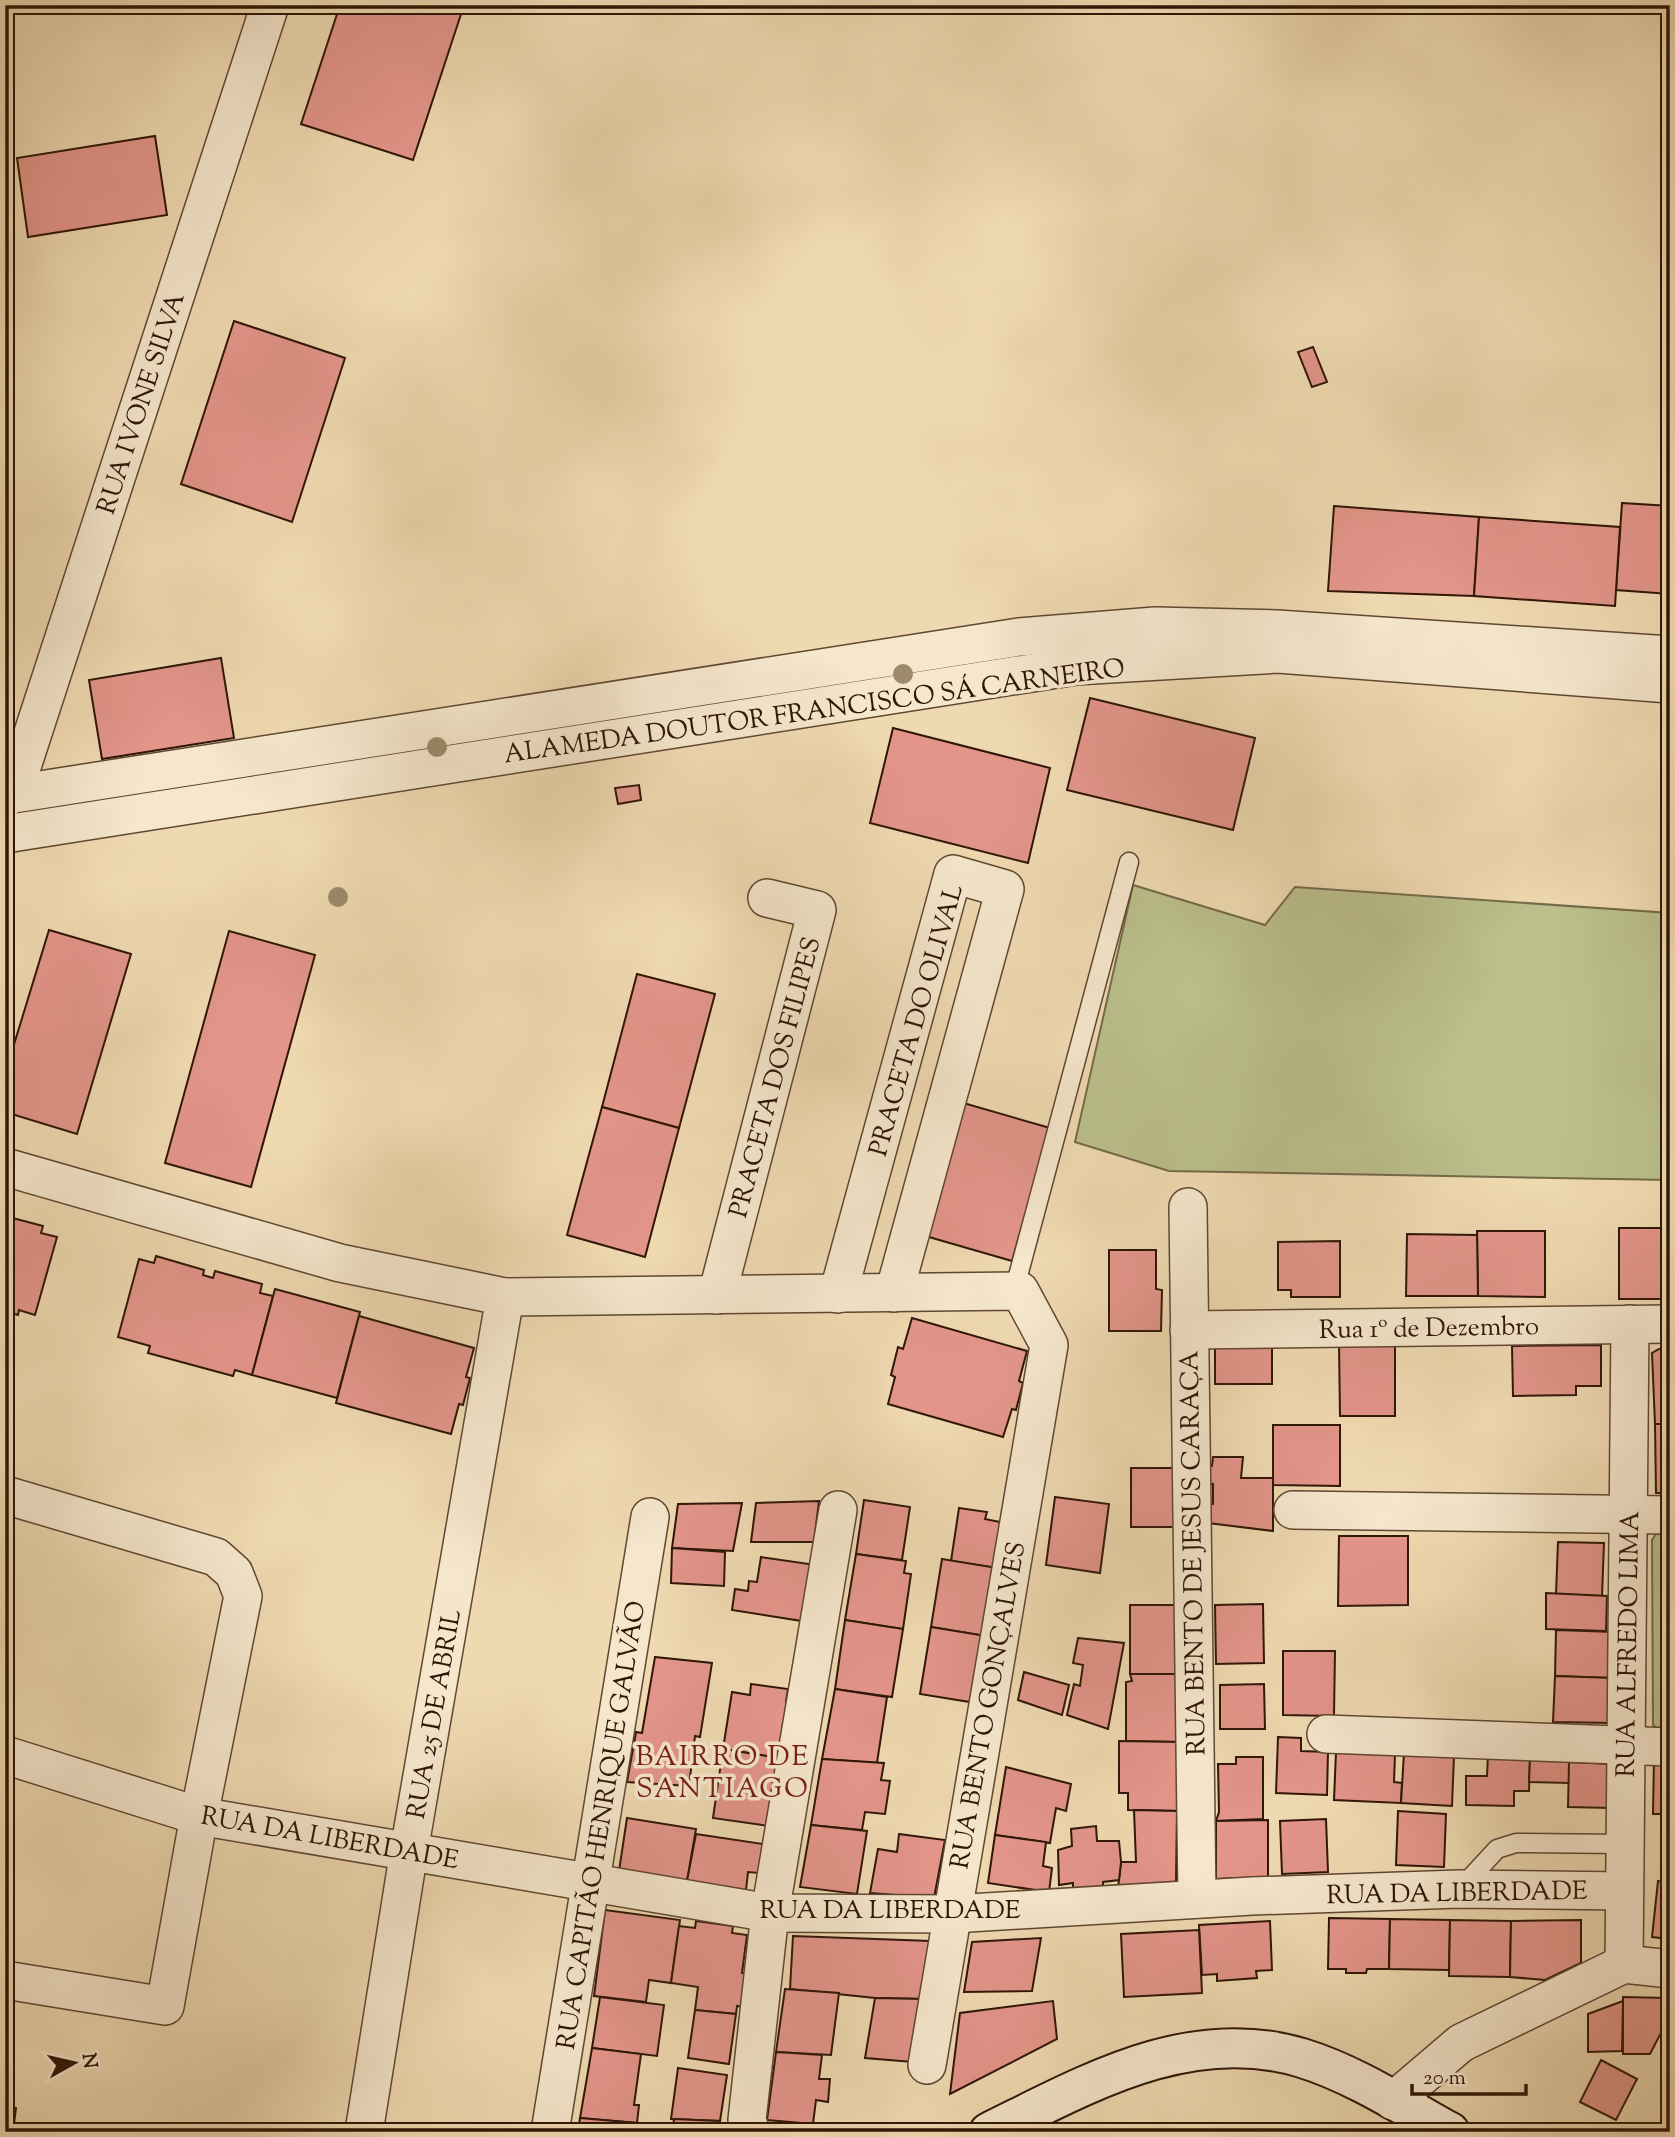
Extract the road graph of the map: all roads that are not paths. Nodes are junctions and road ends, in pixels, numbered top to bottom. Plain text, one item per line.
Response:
1 (270, 5) edge
2 (1670, 655) edge
3 (1670, 684) edge
4 (7, 797) edge
5 (5, 834) edge
6 (1129, 862) dead end
7 (767, 898) dead end
8 (5, 1167) edge
9 (1188, 1207) dead end
10 (1014, 1291) junction
11 (894, 1293) junction
12 (838, 1294) junction
13 (718, 1295) junction
14 (505, 1297) junction
15 (1630, 1324) junction
16 (1670, 1324) edge
17 (1189, 1329) junction
18 (5, 1495) edge
19 (838, 1510) dead end
20 (1293, 1510) dead end
21 (1628, 1515) junction
22 (1670, 1515) edge
23 (650, 1517) dead end
24 (1326, 1734) dead end
25 (1626, 1746) junction
26 (1670, 1747) edge
27 (5, 1755) edge
28 (199, 1815) junction
29 (1625, 1844) junction
30 (409, 1851) junction
31 (590, 1882) junction
32 (1460, 1889) junction
33 (1624, 1891) junction
34 (1198, 1899) junction
35 (770, 1913) junction
36 (951, 1914) junction
37 (1623, 1964) junction
38 (1670, 1969) edge
39 (5, 1980) edge
40 (927, 2065) dead end
41 (1393, 2101) junction
42 (364, 2132) edge
43 (550, 2132) edge
44 (751, 2132) edge
45 (989, 2132) edge
46 (1450, 2132) edge

1 - 4 street, RUA IVONE SILVA
2 - 4 street, ALAMEDA DOUTOR FRANCISCO SÁ CARNEIRO
3 - 5 street, ALAMEDA DOUTOR FRANCISCO SÁ CARNEIRO
6 - 10 lane
7 - 13 street, PRACETA DOS FILIPES
8 - 14 street
9 - 17 street, RUA BENTO DE JESUS CARAÇA
10 - 11 street
10 - 36 street, RUA BENTO GONÇALVES
11 - 12 street
11 - 12 street, PRACETA DO OLIVAL
12 - 13 street
13 - 14 street
14 - 30 street, RUA 25 DE ABRIL
15 - 16 street, Rua 1º de Dezembro
15 - 17 street, Rua 1º de Dezembro
15 - 21 street, RUA ALFREDO LIMA
17 - 34 street, RUA BENTO DE JESUS CARAÇA
18 - 28 street
19 - 35 street
20 - 21 street
21 - 22 street
21 - 25 street, RUA ALFREDO LIMA
23 - 31 street, RUA CAPITÃO HENRIQUE GALVÃO
24 - 25 street
25 - 26 street
25 - 29 street, RUA ALFREDO LIMA
27 - 28 street, RUA DA LIBERDADE
28 - 30 street, RUA DA LIBERDADE
28 - 39 street
29 - 32 lane
29 - 33 street, RUA ALFREDO LIMA
30 - 31 street, RUA DA LIBERDADE
30 - 42 street, RUA 25 DE ABRIL
31 - 35 street, RUA DA LIBERDADE
31 - 43 street, RUA CAPITÃO HENRIQUE GALVÃO
32 - 33 street, RUA DA LIBERDADE
32 - 34 street, RUA DA LIBERDADE
33 - 37 street, RUA ALFREDO LIMA
34 - 36 street, RUA DA LIBERDADE
35 - 36 street, RUA DA LIBERDADE
35 - 44 street
36 - 40 street, RUA BENTO GONÇALVES
37 - 38 street
37 - 41 street
41 - 45 street
41 - 46 street

